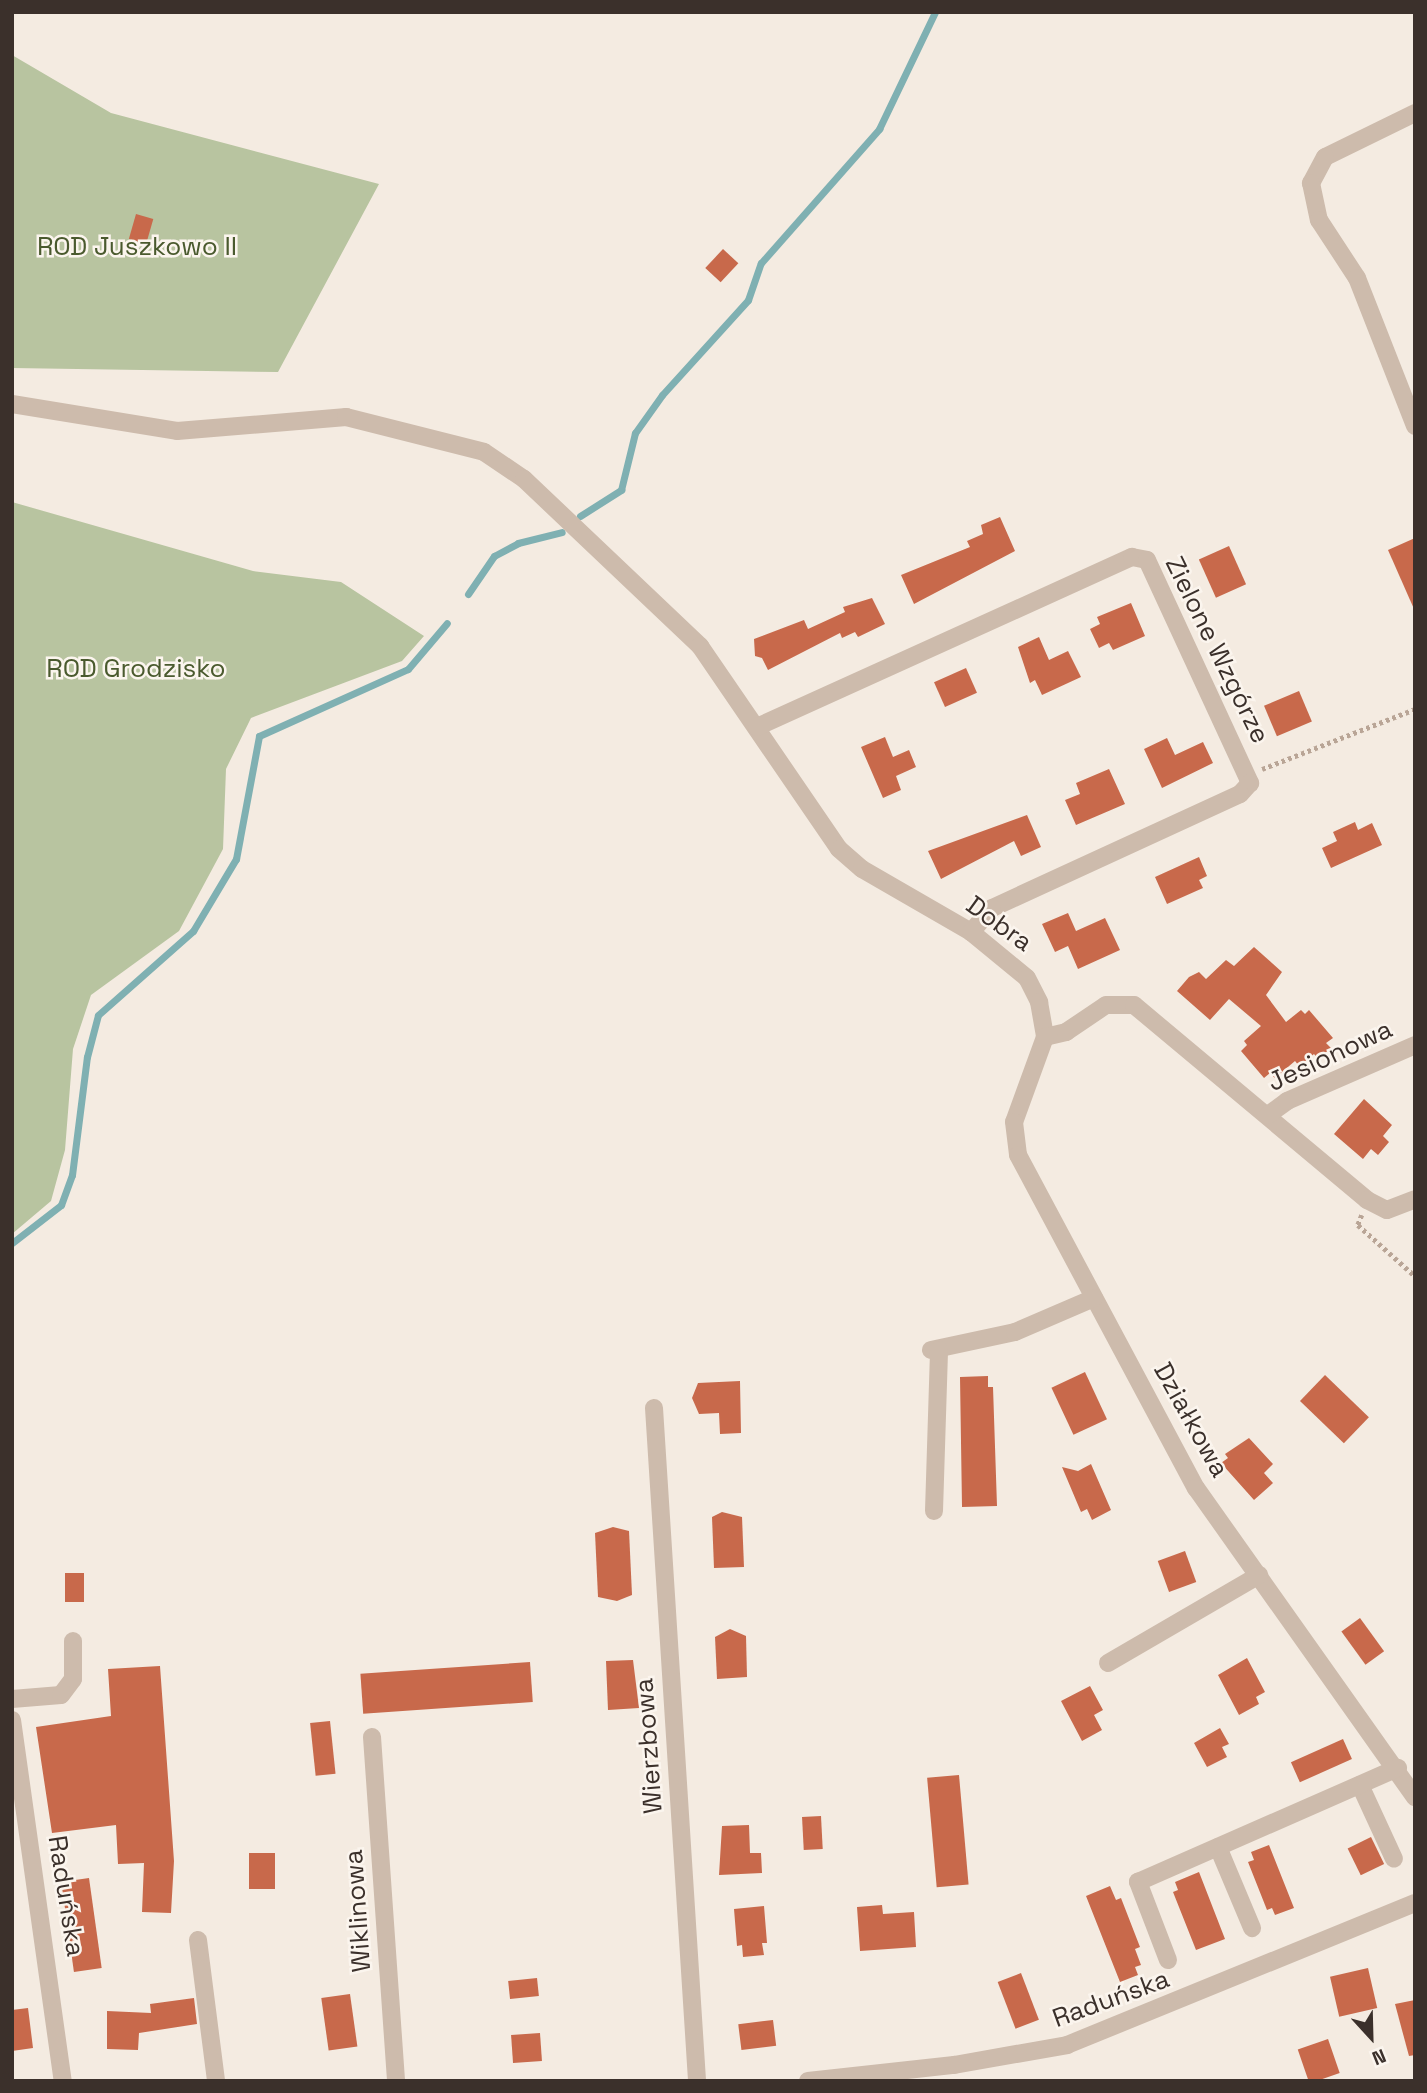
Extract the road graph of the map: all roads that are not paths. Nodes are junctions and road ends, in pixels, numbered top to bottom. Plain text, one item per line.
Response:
1 (1415, 113) edge
2 (12, 404) edge
3 (1415, 426) edge
4 (757, 727) junction
5 (971, 932) junction
6 (1045, 1037) junction
7 (1415, 1045) edge
8 (1268, 1115) junction
9 (1415, 1199) edge
10 (1094, 1298) junction
11 (654, 1408) dead end
12 (934, 1511) dead end
13 (1259, 1576) junction
14 (73, 1641) dead end
15 (1108, 1663) dead end
16 (12, 1699) edge
17 (12, 1720) edge
18 (372, 1737) dead end
19 (1398, 1768) junction
20 (1360, 1785) junction
21 (1415, 1797) edge
22 (1218, 1847) junction
23 (1394, 1859) dead end
24 (1415, 1903) edge
25 (1252, 1928) dead end
26 (198, 1940) dead end
27 (1168, 1959) dead end
28 (63, 2081) edge
29 (216, 2081) edge
30 (396, 2081) edge
31 (697, 2081) edge
32 (808, 2081) edge

1 - 3 street
2 - 4 street, Dobra
4 - 5 street, Dobra
4 - 5 street, Zielone Wzgórze
5 - 6 street, Dobra
6 - 8 street
6 - 10 street, Działkowa
7 - 8 street, Jesionowa
8 - 9 street
10 - 12 street
10 - 13 street, Działkowa
11 - 31 street, Wierzbowa
13 - 15 street
13 - 19 street, Działkowa
14 - 16 street
17 - 28 street, Raduńska
18 - 30 street, Wiklinowa
19 - 20 street
19 - 21 street, Działkowa
20 - 22 street
20 - 23 street
22 - 25 street
22 - 27 street
24 - 32 street, Raduńska
26 - 29 street

